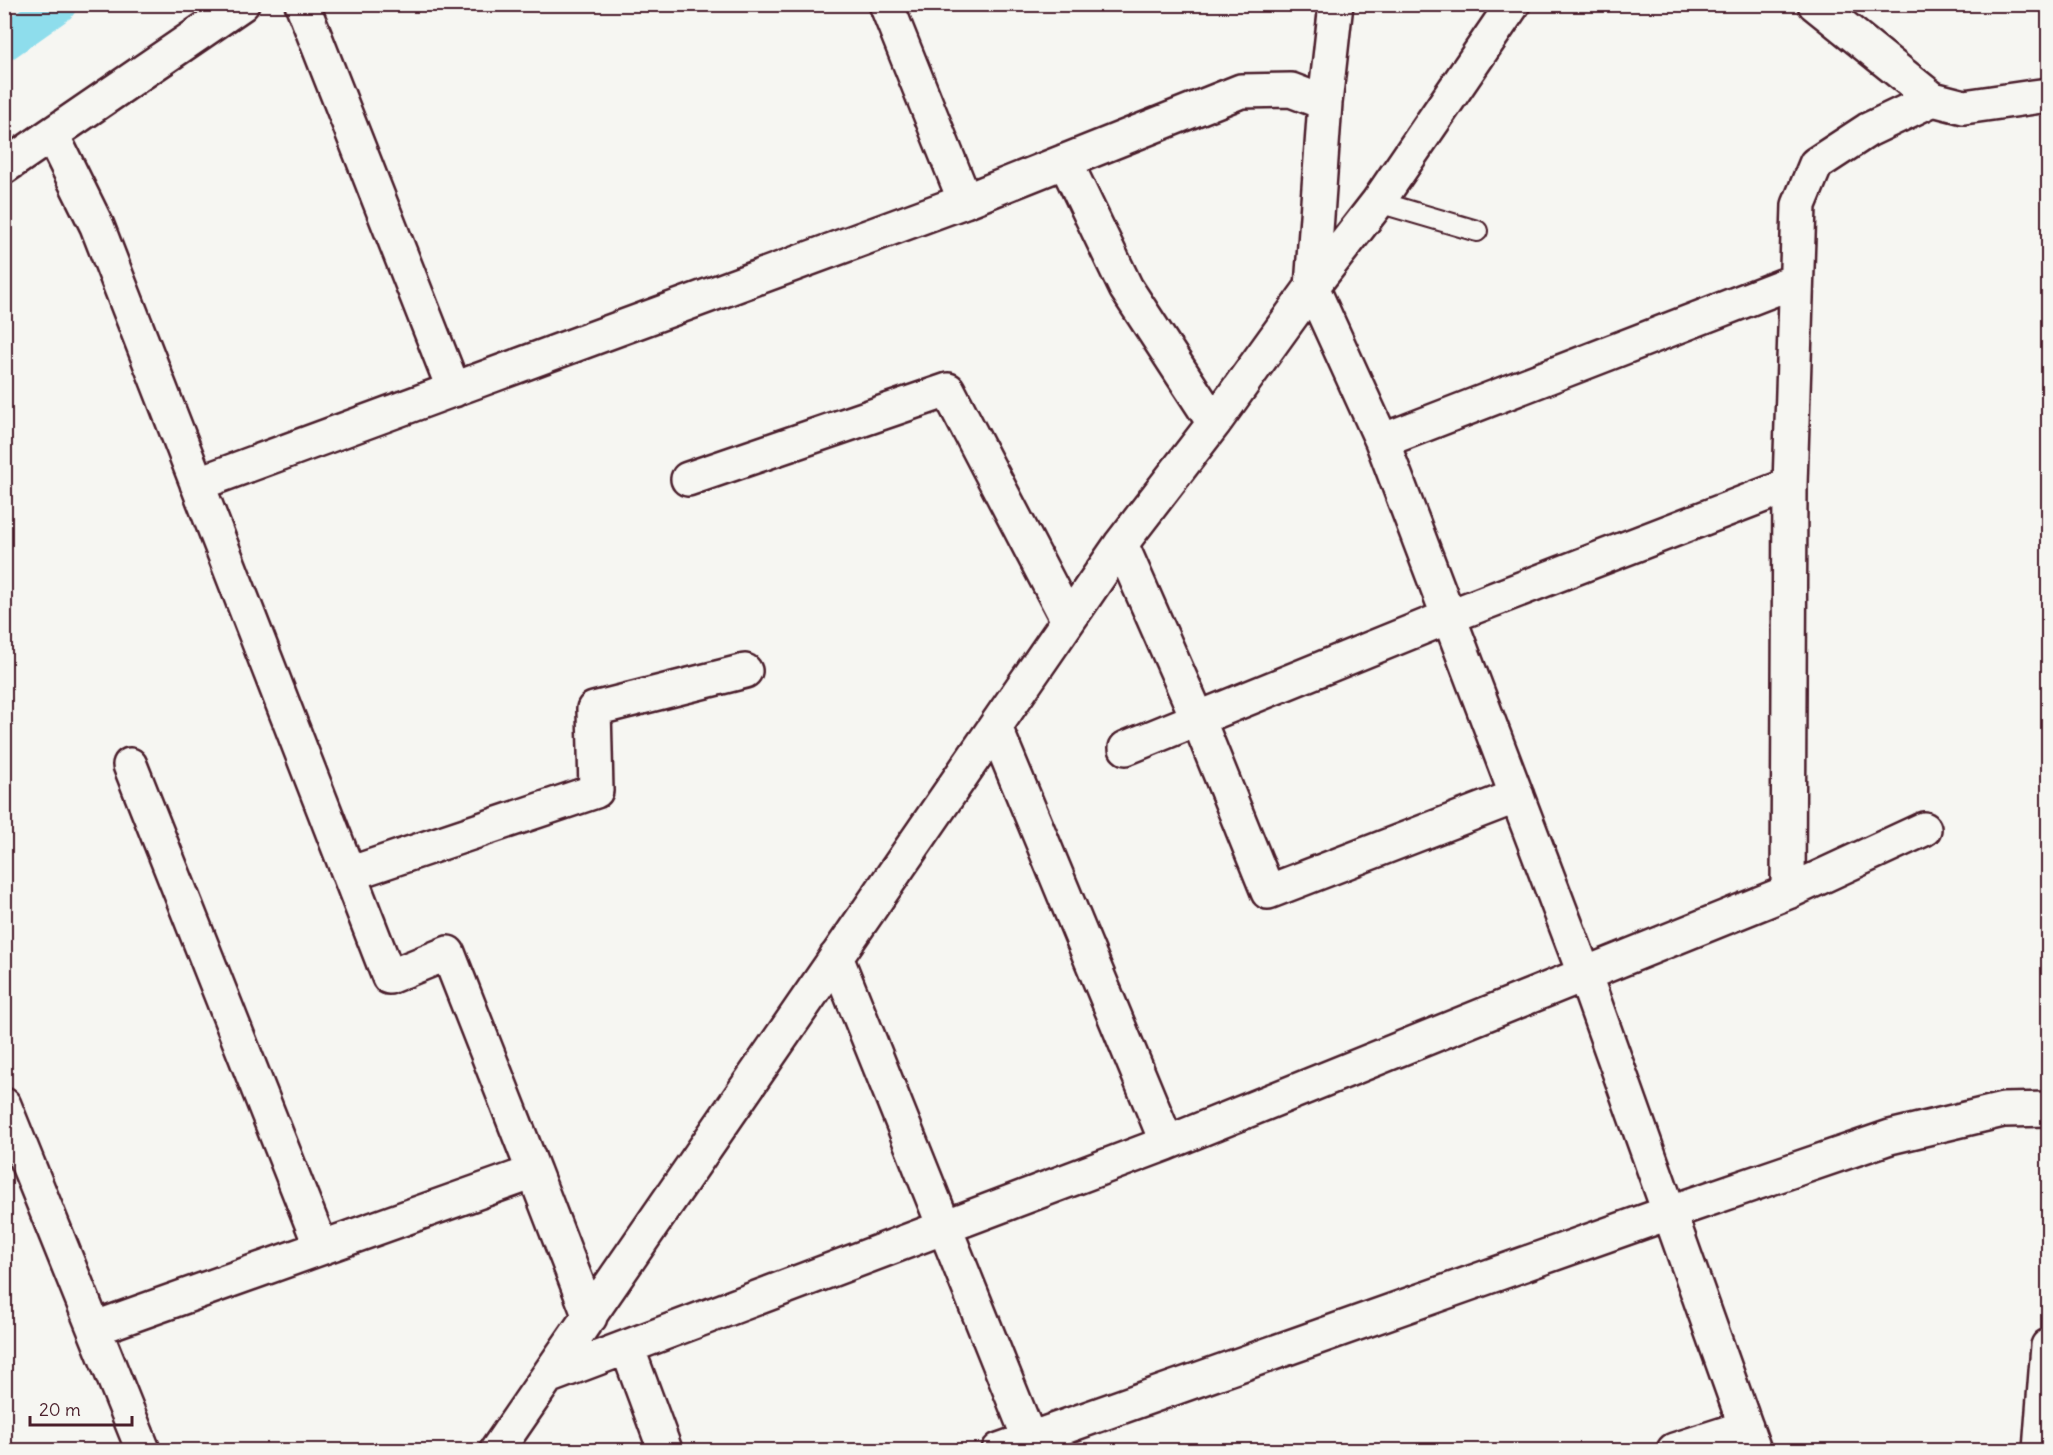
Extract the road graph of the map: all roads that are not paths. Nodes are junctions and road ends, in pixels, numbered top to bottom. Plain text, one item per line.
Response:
1 (242, 4) edge
2 (302, 4) edge
3 (886, 4) edge
4 (1336, 4) edge
5 (1513, 4) edge
6 (1815, 4) edge
7 (2049, 95) edge
8 (1933, 99) junction
9 (1325, 103) junction
10 (52, 135) junction
11 (1065, 160) junction
12 (4, 167) edge
13 (965, 201) junction
14 (1378, 202) junction
15 (1477, 231) dead end
16 (1795, 281) junction
17 (1312, 287) junction
18 (454, 390) junction
19 (1215, 423) junction
20 (1382, 441) junction
21 (688, 479) dead end
22 (197, 484) junction
23 (1790, 485) junction
24 (1121, 544) junction
25 (1448, 616) junction
26 (1068, 620) junction
27 (745, 671) dead end
28 (1198, 719) junction
29 (995, 727) junction
30 (1126, 748) dead end
31 (130, 765) dead end
32 (1517, 796) junction
33 (1924, 829) dead end
34 (349, 874) junction
35 (1788, 892) junction
36 (836, 957) junction
37 (1584, 974) junction
38 (4, 1105) edge
39 (2049, 1109) edge
40 (1167, 1143) junction
41 (534, 1172) junction
42 (1671, 1212) junction
43 (944, 1227) junction
44 (321, 1247) junction
45 (590, 1317) junction
46 (96, 1328) junction
47 (2049, 1346) edge
48 (627, 1347) junction
49 (550, 1376) junction
50 (2047, 1383) edge
51 (1750, 1439) edge
52 (1021, 1447) edge
53 (143, 1450) edge
54 (498, 1450) edge
55 (665, 1450) edge
56 (1674, 1450) edge
57 (2040, 1450) edge

1 - 10 street
2 - 18 street
3 - 13 street
4 - 9 street
5 - 14 street
6 - 8 street
7 - 8 street
8 - 16 street
9 - 11 street
9 - 17 street
10 - 12 street
10 - 22 street
11 - 13 street
11 - 19 street
13 - 18 street
14 - 15 lane
14 - 17 street
16 - 20 street
16 - 23 street
17 - 19 street
17 - 20 street
18 - 22 street
19 - 24 street
20 - 25 street
21 - 26 street
22 - 34 street
23 - 25 street
23 - 35 street
24 - 26 street
24 - 28 street
25 - 28 street
25 - 32 street
26 - 29 street
27 - 34 street
28 - 30 street
28 - 32 street
29 - 36 street
29 - 40 street
31 - 44 street
32 - 37 street
33 - 35 street
34 - 41 street
35 - 37 street
36 - 43 street
36 - 45 street
37 - 40 street
37 - 42 street
38 - 46 street
39 - 42 street
40 - 43 street
41 - 44 street
41 - 45 street
42 - 51 street
42 - 52 street
43 - 48 street
43 - 52 street
44 - 46 street
45 - 49 street
46 - 53 street
47 - 50 street
48 - 49 street
48 - 55 street
49 - 54 street
50 - 57 street
51 - 56 street

